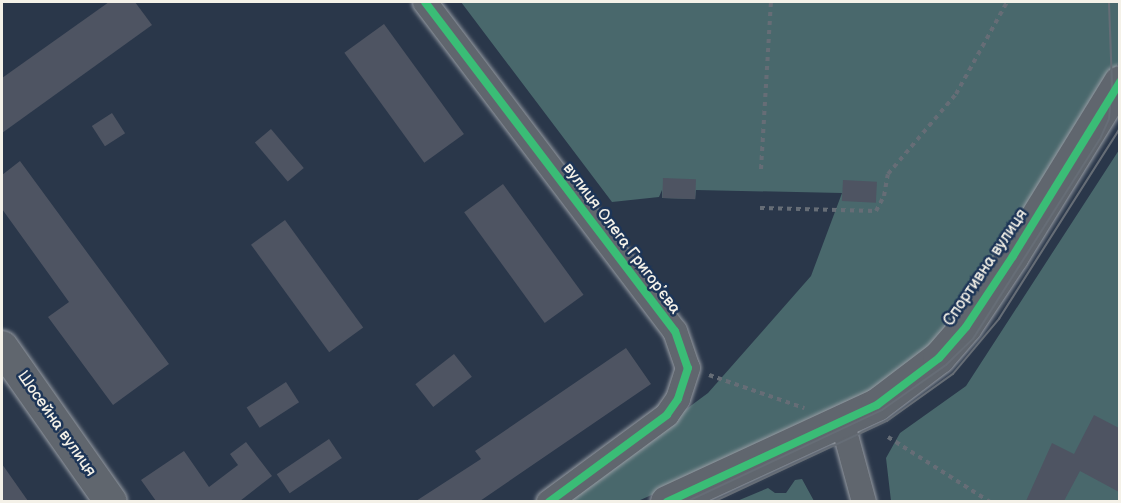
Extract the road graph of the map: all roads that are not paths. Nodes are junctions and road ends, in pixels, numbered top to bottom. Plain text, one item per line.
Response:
1 (425, 2) edge
2 (1119, 82) edge
3 (2, 347) edge
4 (842, 421) junction
5 (111, 501) edge
6 (549, 501) edge
7 (667, 501) edge
8 (864, 501) edge

1 - 6 street, вулиця Олега Григорʼєва
2 - 4 street, Спортивна вулиця
3 - 5 street, Шосейна вулиця
4 - 7 street, Спортивна вулиця
4 - 8 street

